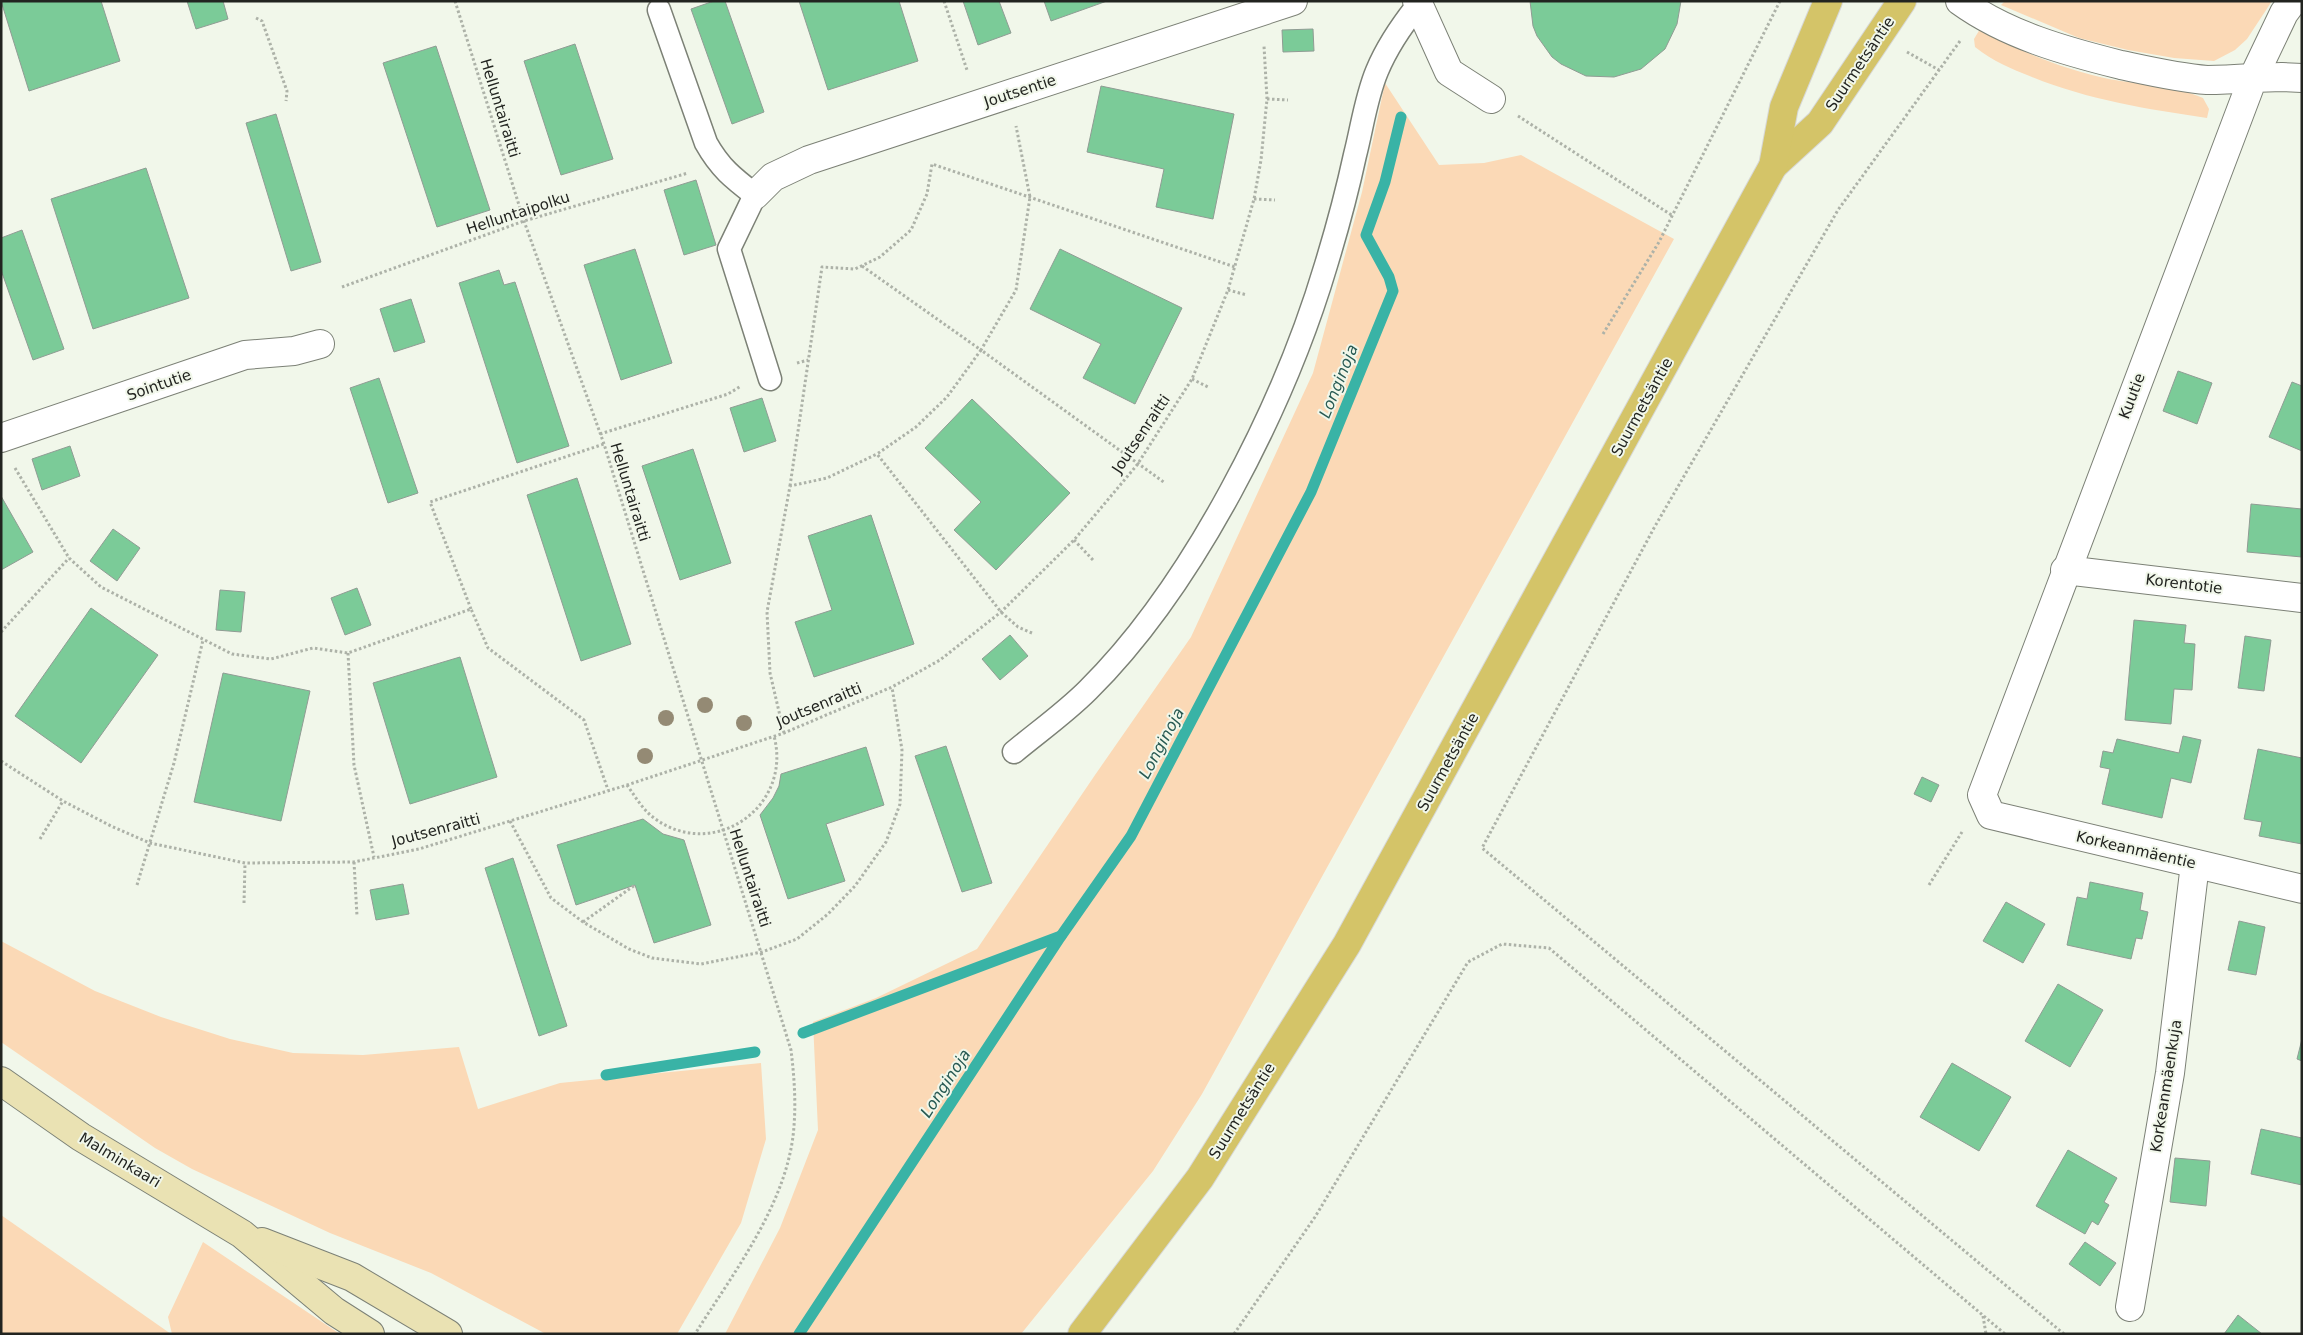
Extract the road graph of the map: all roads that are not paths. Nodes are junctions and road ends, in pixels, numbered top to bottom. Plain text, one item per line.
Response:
1 (1293, 1) edge
2 (1828, 1) edge
3 (1902, 1) edge
4 (1960, 1) edge
5 (2293, 1) edge
6 (1417, 3) edge
7 (659, 10) dead end
8 (2253, 78) junction
9 (2302, 78) edge
10 (1491, 100) road end
11 (1773, 166) junction
12 (755, 195) junction
13 (320, 344) dead end
14 (768, 375) road end
15 (3, 437) edge
16 (2066, 570) junction
17 (2302, 598) edge
18 (1014, 752) dead end
19 (1982, 795) joint
20 (2195, 864) junction
21 (2302, 889) edge
22 (1, 1081) edge
23 (242, 1234) junction
24 (2130, 1308) dead end
25 (370, 1334) edge
26 (448, 1334) edge
27 (1082, 1334) edge

1 - 12 street, Joutsentie
2 - 11 main road, Suurmetsäntie
3 - 11 main road, Suurmetsäntie
4 - 8 street
5 - 8 street, Kuutie
6 - 10 street
6 - 18 lane
7 - 12 lane
8 - 9 street
8 - 16 street, Kuutie
11 - 27 main road, Suurmetsäntie
12 - 14 lane
13 - 15 street, Sointutie
16 - 17 street, Korentotie
16 - 19 street, Kuutie
19 - 20 street, Korkeanmäentie
20 - 21 street, Korkeanmäentie
20 - 24 street, Korkeanmäenkuja
22 - 23 main road, Malminkaari
23 - 25 main road, Malminkaari
23 - 26 main road, Malminkaari

